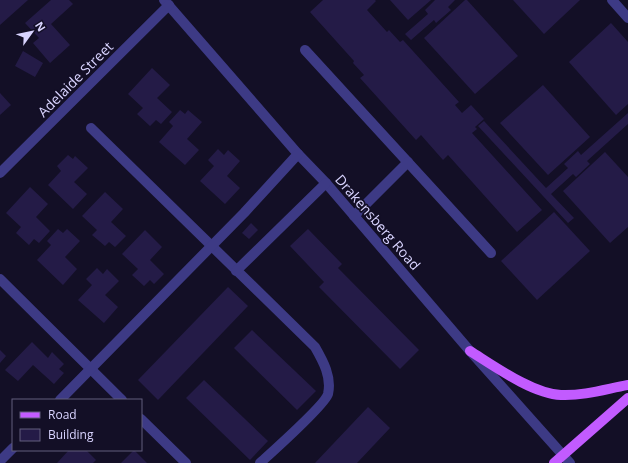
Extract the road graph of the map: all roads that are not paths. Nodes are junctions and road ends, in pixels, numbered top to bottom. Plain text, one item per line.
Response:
1 (612, 0) edge
2 (166, 3) edge
3 (628, 18) edge
4 (305, 50) dead end
5 (91, 128) dead end
6 (298, 154) junction
7 (408, 162) junction
8 (0, 173) edge
9 (326, 183) junction
10 (354, 216) junction
11 (211, 246) junction
12 (490, 253) dead end
13 (236, 271) junction
14 (0, 279) edge
15 (470, 351) junction
16 (90, 369) junction
17 (628, 385) edge
18 (628, 398) edge
19 (61, 399) edge
20 (121, 399) edge
21 (142, 420) edge
22 (12, 449) edge
23 (567, 459) edge
24 (0, 461) edge
25 (186, 463) edge
26 (260, 463) edge
27 (554, 463) edge

1 - 3 street
2 - 6 street, Drakensberg Road
2 - 8 street, Adelaide Street
4 - 7 street
5 - 11 street
6 - 9 street, Drakensberg Road
6 - 11 street
7 - 10 street
7 - 12 street
9 - 10 street, Drakensberg Road
9 - 13 street
10 - 15 street, Drakensberg Road
11 - 13 street
11 - 16 street
13 - 26 street
14 - 16 street
15 - 17 main road
15 - 23 street, Drakensberg Road
16 - 19 street
16 - 20 street
18 - 23 main road
21 - 25 street
22 - 24 street
23 - 27 main road

